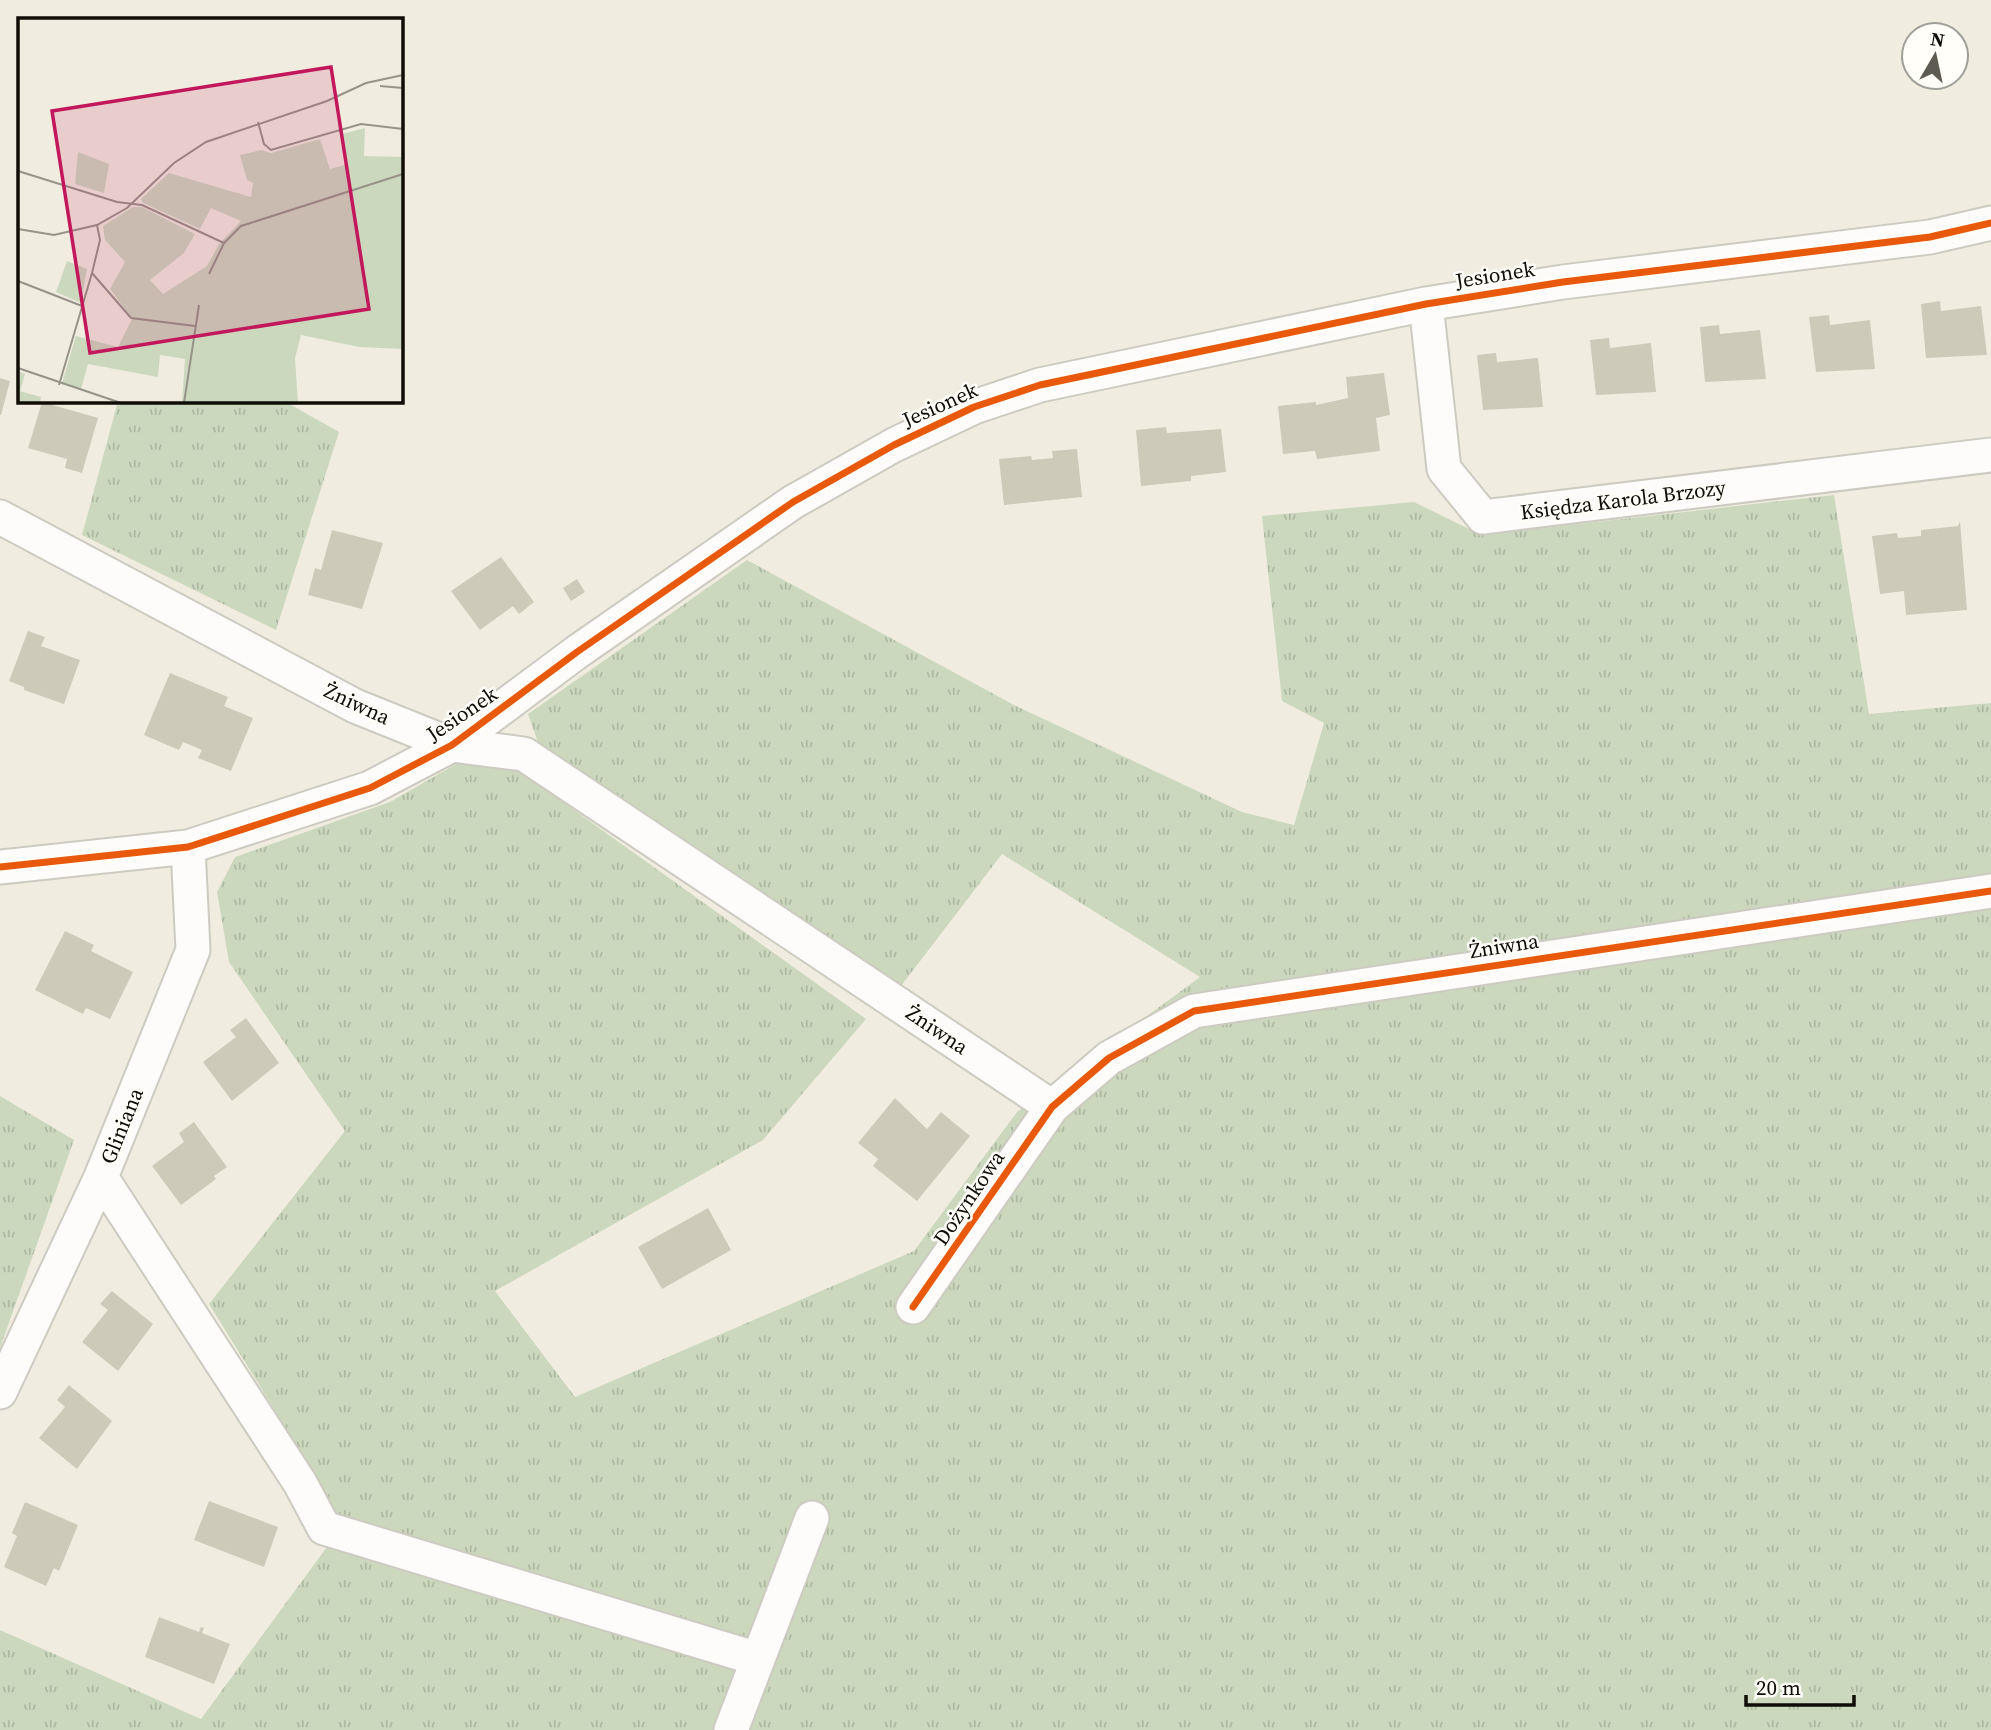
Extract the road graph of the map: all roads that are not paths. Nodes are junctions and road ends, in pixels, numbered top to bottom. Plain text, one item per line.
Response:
1 (1991, 223) edge
2 (1426, 303) junction
3 (1991, 455) edge
4 (0, 517) edge
5 (452, 745) junction
6 (188, 847) junction
7 (0, 867) edge
8 (1991, 891) edge
9 (1052, 1107) junction
10 (101, 1177) junction
11 (913, 1307) dead end
12 (0, 1392) edge
13 (812, 1518) dead end
14 (758, 1659) junction
15 (731, 1730) edge

1 - 2 street, Jesionek
2 - 3 street, Księdza Karola Brzozy
2 - 5 street, Jesionek
4 - 5 street, Żniwna
5 - 6 street, Jesionek
5 - 9 street, Żniwna
6 - 7 street, Jesionek
6 - 10 street, Gliniana
8 - 9 street, Żniwna
9 - 11 street, Dożynkowa
10 - 12 street, Gliniana
10 - 14 street
13 - 14 street
14 - 15 street

